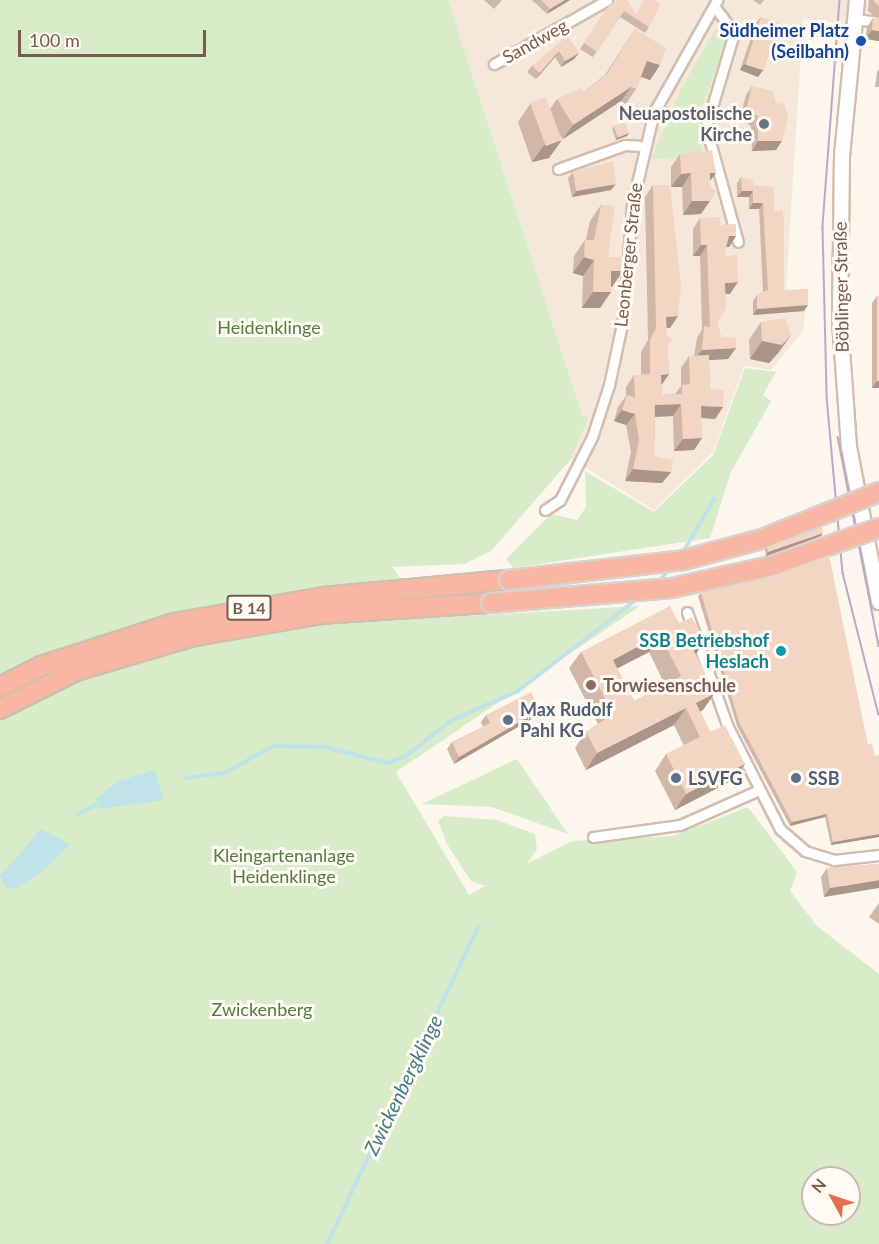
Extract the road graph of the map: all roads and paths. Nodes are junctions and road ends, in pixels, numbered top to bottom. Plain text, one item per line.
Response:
1 (607, 0) edge
2 (857, 0) edge
3 (716, 3) edge
4 (855, 19) junction
5 (879, 22) edge
6 (494, 64) dead end
7 (643, 146) junction
8 (558, 169) dead end
9 (738, 242) edge
10 (879, 492) edge
11 (545, 510) dead end
12 (879, 528) edge
13 (876, 578) edge
14 (879, 602) edge
15 (687, 612) dead end
16 (0, 687) edge
17 (0, 709) edge
18 (759, 790) junction
19 (594, 837) dead end
20 (879, 855) edge

1 - 6 street, Sandweg
2 - 4 street, Böblinger Straße
3 - 7 street, Leonberger Straße
3 - 9 street
4 - 5 street
4 - 13 street, Böblinger Straße
7 - 8 street
7 - 11 street, Leonberger Straße
10 - 16 highway, B 14, bridge
12 - 17 highway, B 14, bridge
13 - 14 street, Böblinger Straße
15 - 18 street
18 - 19 street
18 - 20 street

